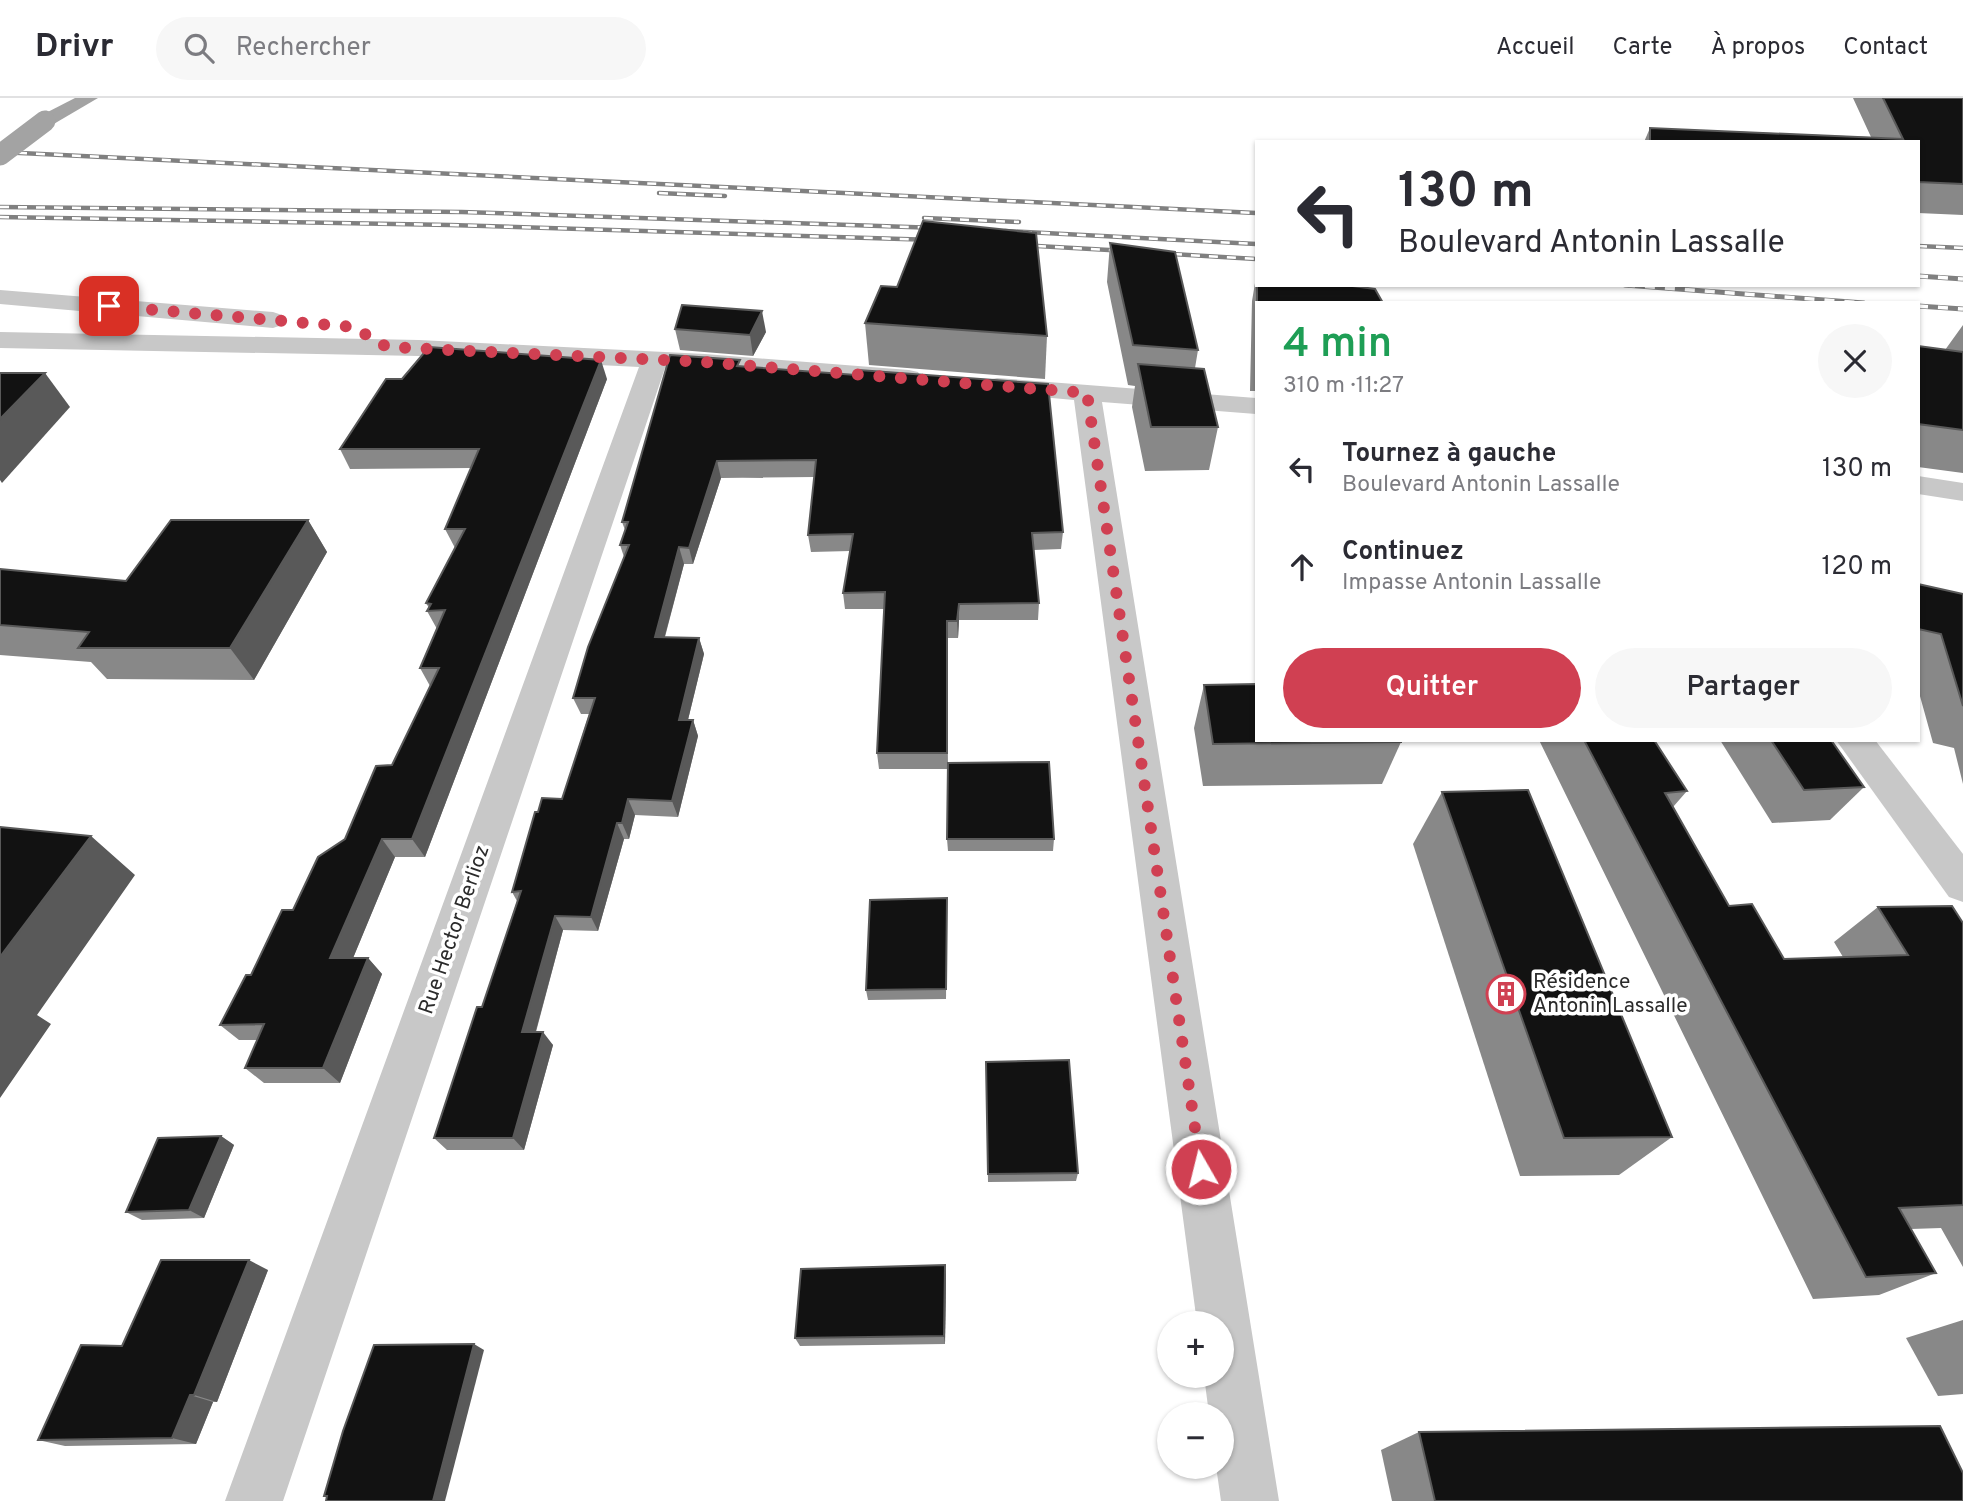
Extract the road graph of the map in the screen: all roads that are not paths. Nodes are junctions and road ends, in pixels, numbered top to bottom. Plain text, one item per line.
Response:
1 (60, 98) edge
2 (89, 98) edge
3 (45, 121) junction
4 (0, 155) edge
5 (0, 297) edge
6 (0, 340) edge
7 (387, 347) junction
8 (654, 359) junction
9 (937, 381) edge
10 (978, 384) edge
11 (1087, 393) junction
12 (1255, 406) edge
13 (1920, 485) edge
14 (1963, 492) edge
15 (1856, 742) edge
16 (1963, 885) edge
17 (254, 1501) edge
18 (1250, 1501) edge

1 - 3 main road
2 - 3 main road
3 - 4 main road, bridge
5 - 7 street
6 - 7 street
7 - 8 street
8 - 9 street
8 - 17 street, Rue Hector Berlioz
10 - 11 street
11 - 12 street
11 - 18 street
13 - 14 street
15 - 16 street

